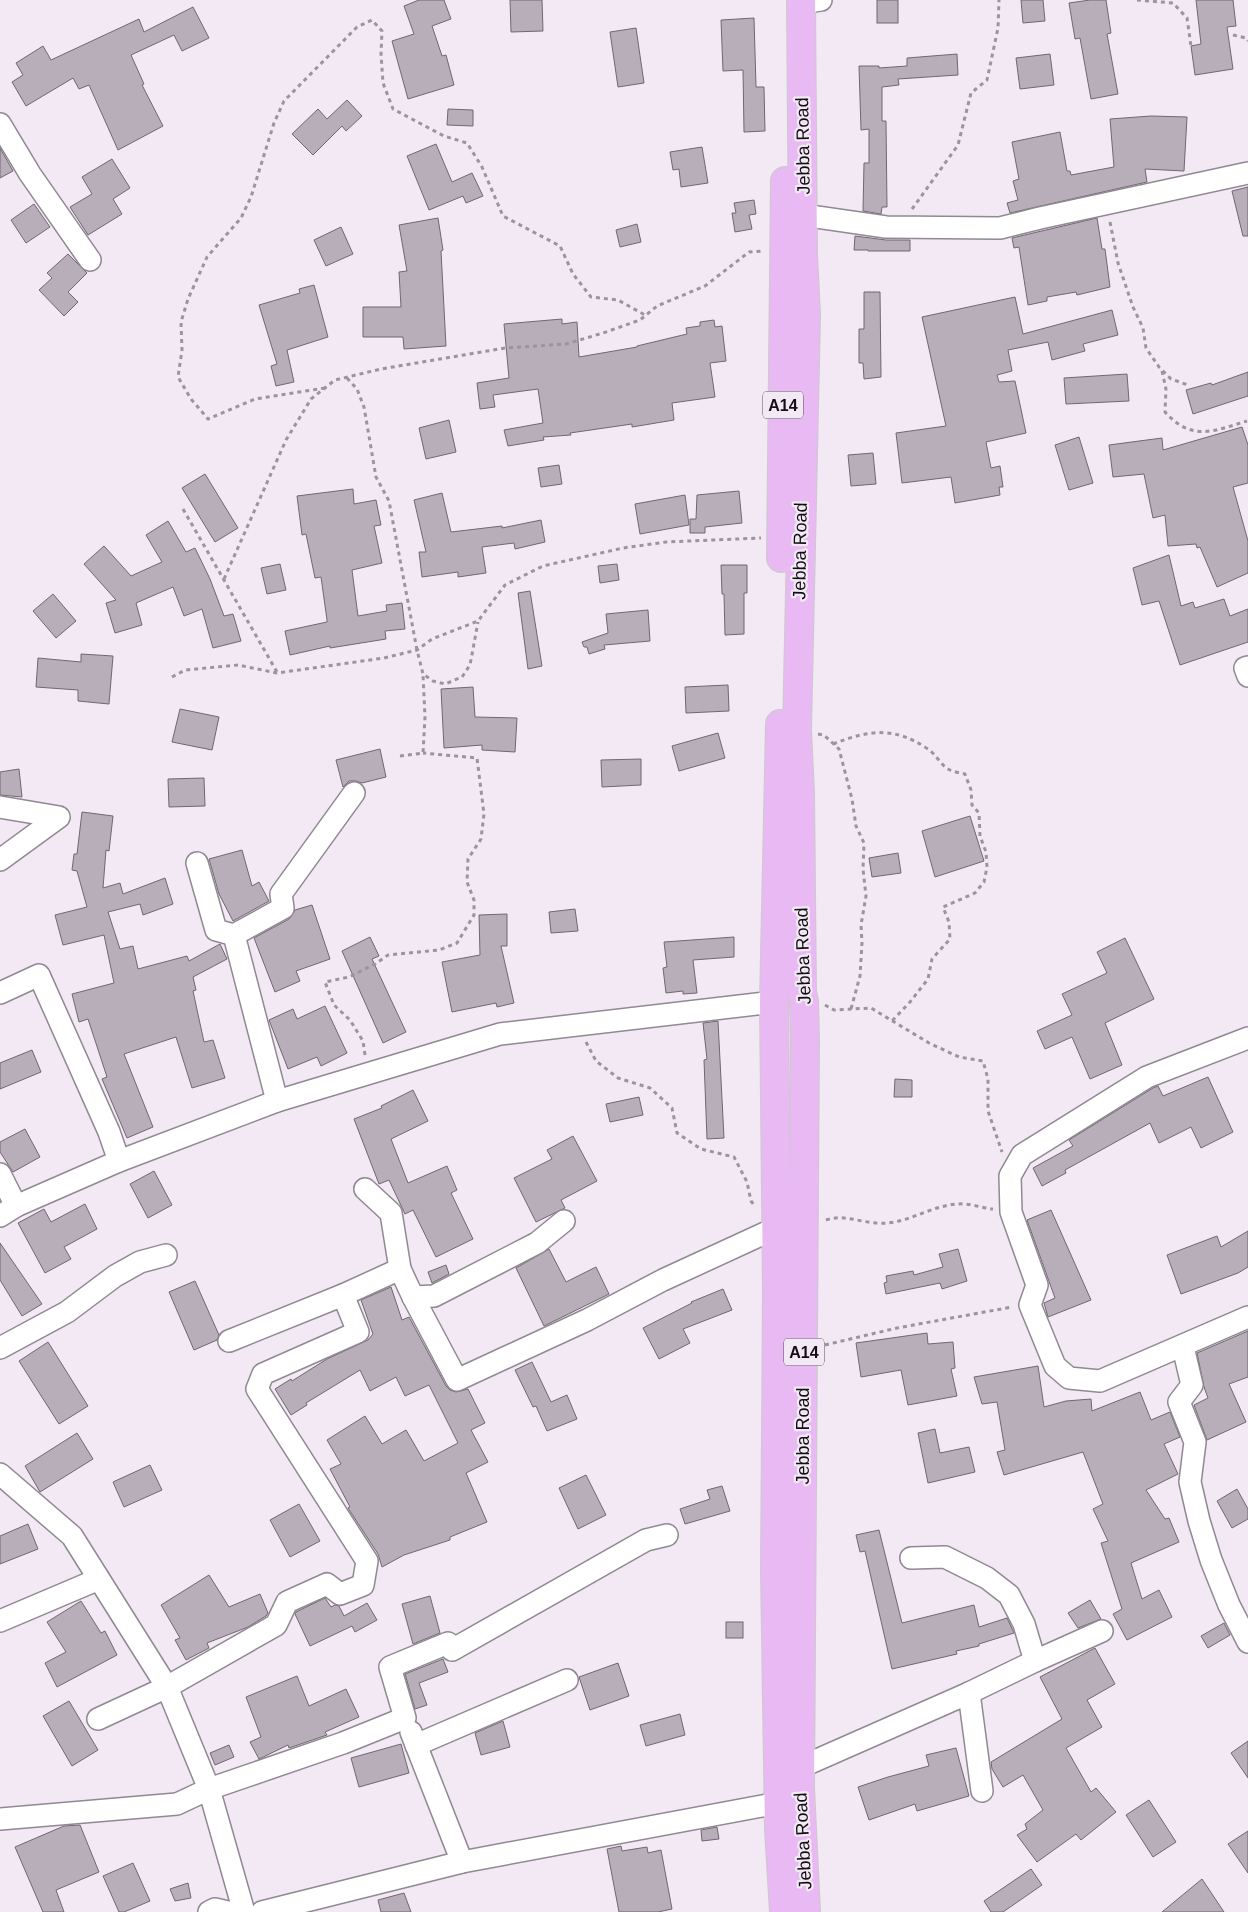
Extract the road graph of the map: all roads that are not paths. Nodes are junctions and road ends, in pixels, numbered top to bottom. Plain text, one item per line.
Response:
1 (803, 1) edge
2 (0, 124) edge
3 (1248, 174) edge
4 (803, 214) junction
5 (90, 260) dead end
6 (1248, 667) edge
7 (1248, 676) edge
8 (354, 793) dead end
9 (0, 807) edge
10 (0, 860) edge
11 (197, 863) dead end
12 (234, 935) junction
13 (0, 993) edge
14 (774, 1002) junction
15 (1248, 1038) edge
16 (277, 1101) junction
17 (119, 1161) junction
18 (0, 1174) edge
19 (365, 1190) dead end
20 (8, 1211) edge
21 (564, 1221) dead end
22 (766, 1232) junction
23 (166, 1255) dead end
24 (400, 1269) junction
25 (343, 1295) junction
26 (413, 1297) junction
27 (1248, 1317) edge
28 (229, 1340) dead end
29 (1183, 1346) junction
30 (0, 1348) edge
31 (0, 1474) edge
32 (667, 1535) dead end
33 (911, 1558) dead end
34 (99, 1579) junction
35 (0, 1621) edge
36 (1102, 1631) dead end
37 (1248, 1642) edge
38 (1035, 1661) junction
39 (567, 1680) dead end
40 (167, 1687) junction
41 (969, 1693) junction
42 (406, 1718) junction
43 (98, 1719) dead end
44 (416, 1745) junction
45 (801, 1767) junction
46 (209, 1789) junction
47 (982, 1791) dead end
48 (778, 1802) junction
49 (0, 1819) edge
50 (462, 1862) junction
51 (209, 1912) edge
52 (228, 1912) edge
53 (244, 1912) edge
54 (262, 1912) edge
55 (784, 1912) edge
56 (806, 1912) edge

1 - 4 highway, Jebba Road / A14
1 - 14 highway, Jebba Road / A14
2 - 5 street
3 - 4 street
4 - 45 highway, Jebba Road / A14
6 - 7 street
8 - 12 street
9 - 10 street
11 - 12 street
12 - 16 street
13 - 17 street
14 - 16 street
14 - 22 highway, Jebba Road
15 - 29 street
16 - 17 street
17 - 20 street
18 - 20 street
19 - 24 street
21 - 26 street
22 - 26 street
22 - 48 highway, Jebba Road
23 - 30 street
24 - 25 street
24 - 26 street
25 - 28 street
25 - 40 street
27 - 29 street
29 - 37 street
31 - 34 street
32 - 42 street
33 - 38 street
34 - 35 street
34 - 40 street
36 - 38 street
38 - 41 street
39 - 44 street
40 - 43 street
40 - 46 street
41 - 45 street
41 - 47 street
42 - 44 street
42 - 46 street
44 - 50 street
45 - 56 highway, Jebba Road / A14
46 - 49 street
46 - 53 street
48 - 50 street
48 - 55 highway, Jebba Road
50 - 54 street
51 - 52 street

